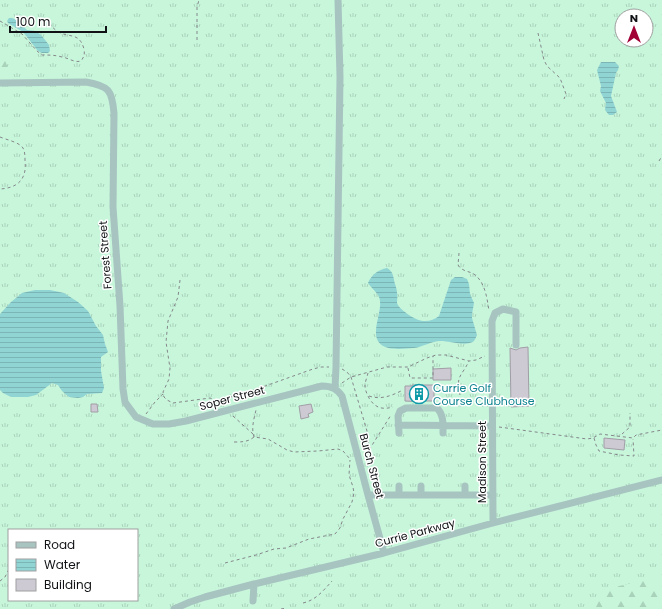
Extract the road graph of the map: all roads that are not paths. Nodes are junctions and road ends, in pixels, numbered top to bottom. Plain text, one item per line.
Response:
1 (338, 0) edge
2 (0, 83) edge
3 (516, 345) dead end
4 (335, 388) junction
5 (136, 417) joint
6 (398, 425) junction
7 (420, 425) junction
8 (492, 426) junction
9 (443, 429) junction
10 (399, 433) dead end
11 (420, 433) dead end
12 (662, 480) edge
13 (399, 486) dead end
14 (421, 486) dead end
15 (442, 486) dead end
16 (465, 486) dead end
17 (368, 495) junction
18 (399, 495) junction
19 (421, 495) junction
20 (442, 495) junction
21 (465, 495) junction
22 (492, 495) junction
23 (493, 523) junction
24 (384, 553) junction
25 (254, 584) junction
26 (254, 601) dead end
27 (174, 609) edge

1 - 4 street
2 - 5 street, Forest Street
3 - 8 street, Madison Street
4 - 5 street, Soper Street
4 - 17 street, Burch Street
6 - 7 street
6 - 9 street
6 - 10 street
7 - 9 street
7 - 11 street
8 - 9 street
8 - 22 street, Madison Street
12 - 23 street, Currie Parkway
13 - 18 street
14 - 19 street
15 - 20 street
16 - 21 street
17 - 18 street
17 - 24 street, Burch Street
18 - 19 street
19 - 20 street
20 - 21 street
21 - 22 street
22 - 23 street, Madison Street
23 - 24 street, Currie Parkway
24 - 25 street, Currie Parkway
25 - 26 street
25 - 27 street, Currie Parkway

